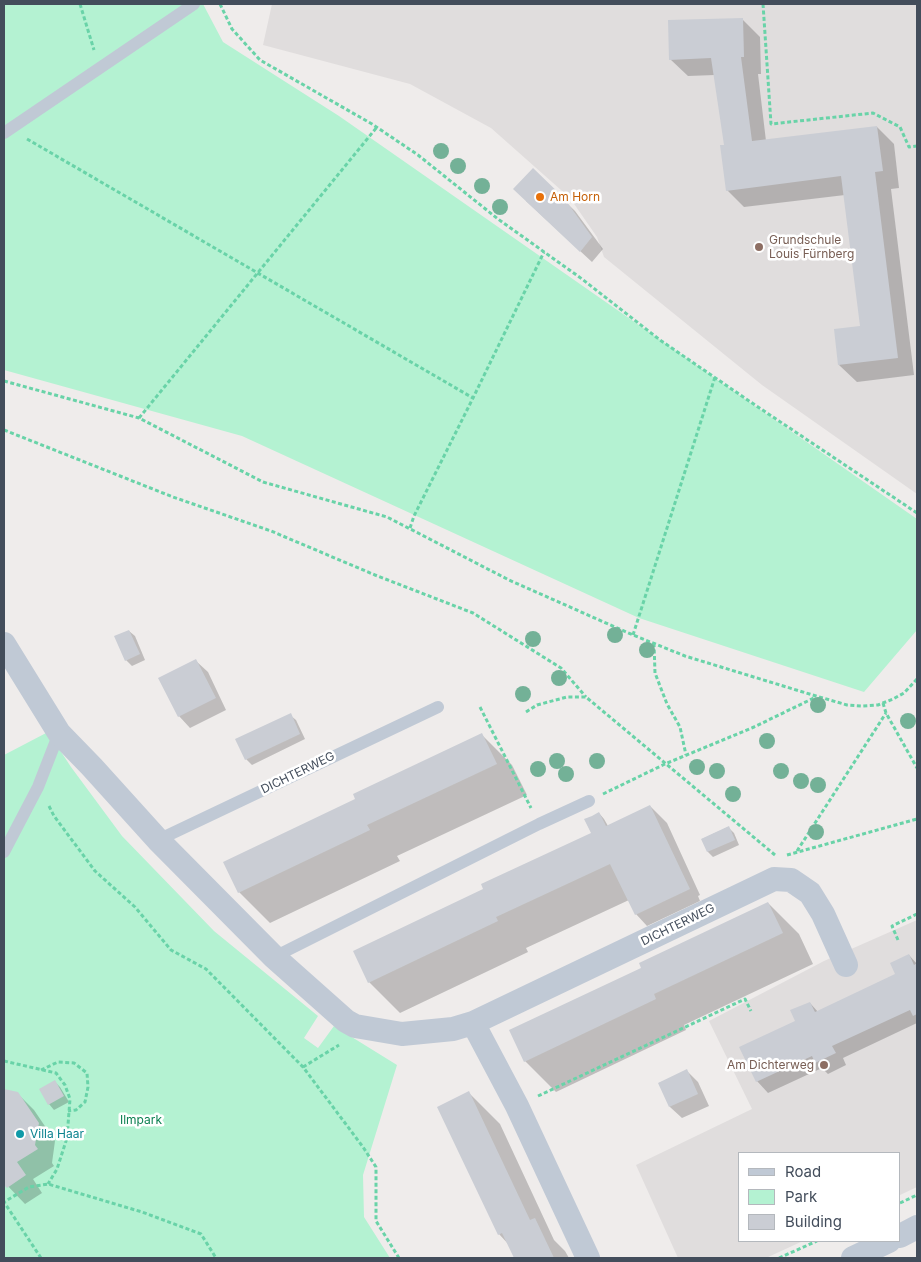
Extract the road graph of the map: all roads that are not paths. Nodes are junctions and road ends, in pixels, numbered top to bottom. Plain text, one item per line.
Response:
1 (194, 4) edge
2 (8, 130) edge
3 (4, 644) edge
4 (438, 706) dead end
5 (59, 733) junction
6 (589, 801) road end
7 (158, 840) junction
8 (4, 852) edge
9 (274, 957) junction
10 (846, 965) dead end
11 (473, 1023) junction
12 (917, 1228) edge
13 (901, 1236) edge
14 (887, 1242) edge
15 (588, 1258) edge
16 (853, 1258) edge

1 - 2 lane
3 - 5 street, DICHTERWEG
4 - 7 lane, DICHTERWEG
5 - 7 street, DICHTERWEG
5 - 8 lane
6 - 9 lane
7 - 9 street, DICHTERWEG
9 - 11 street, DICHTERWEG
10 - 11 street, DICHTERWEG
11 - 15 street
12 - 13 street
14 - 16 street

